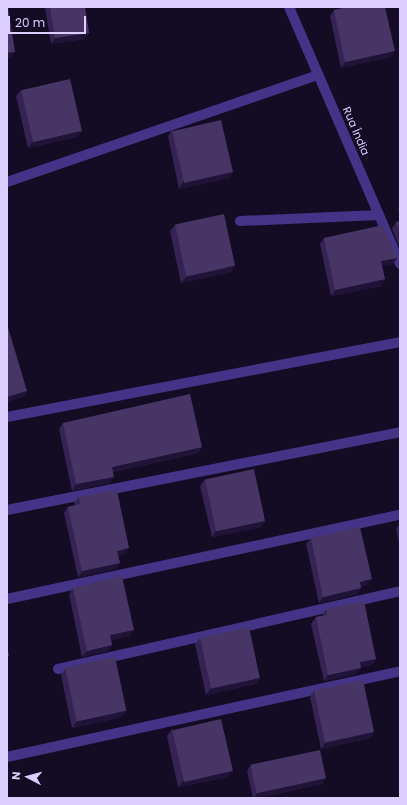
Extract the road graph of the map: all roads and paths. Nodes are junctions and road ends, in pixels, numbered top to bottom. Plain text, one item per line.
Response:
1 (289, 7) edge
2 (318, 74) junction
3 (7, 182) edge
4 (379, 216) junction
5 (240, 221) dead end
6 (400, 264) edge
7 (400, 342) edge
8 (7, 417) edge
9 (400, 432) edge
10 (7, 510) edge
11 (400, 515) edge
12 (400, 591) edge
13 (7, 599) edge
14 (58, 669) dead end
15 (400, 671) edge
16 (7, 756) edge

1 - 2 street, Rua Índia
2 - 3 street
2 - 4 street, Rua Índia
4 - 5 street
4 - 6 street, Rua Índia
7 - 8 street
9 - 10 street
11 - 13 street
12 - 14 street
15 - 16 street

